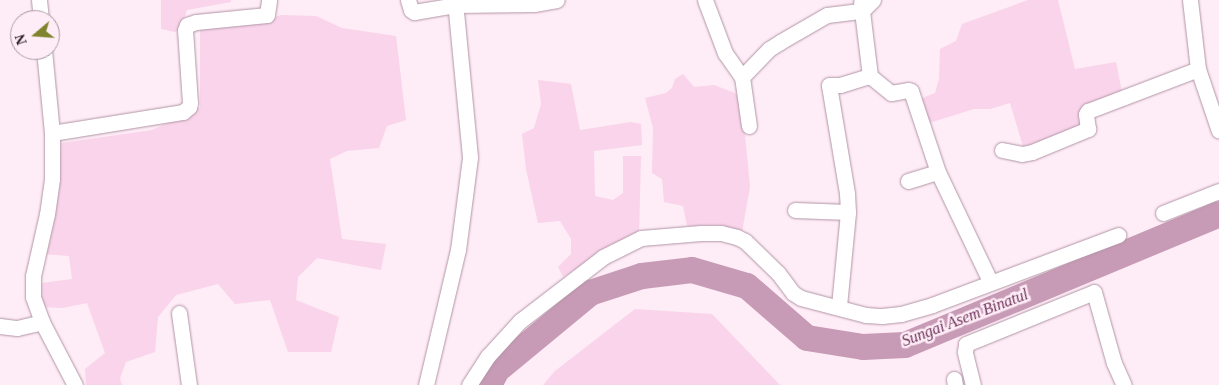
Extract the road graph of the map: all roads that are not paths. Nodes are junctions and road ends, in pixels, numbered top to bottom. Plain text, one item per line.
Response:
1 (269, 0) edge
2 (408, 0) edge
3 (557, 0) edge
4 (705, 0) edge
5 (1190, 0) edge
6 (456, 3) edge
7 (864, 3) edge
8 (45, 60) edge
9 (1198, 69) junction
10 (870, 76) junction
11 (742, 77) junction
12 (749, 126) dead end
13 (1219, 131) edge
14 (52, 133) junction
15 (1002, 150) dead end
16 (938, 172) junction
17 (908, 181) dead end
18 (1219, 191) edge
19 (795, 210) dead end
20 (848, 212) junction
21 (1163, 212) dead end
22 (1118, 235) dead end
23 (990, 281) junction
24 (839, 306) junction
25 (179, 313) dead end
26 (42, 322) junction
27 (0, 326) edge
28 (75, 385) edge
29 (189, 385) edge
30 (426, 385) edge
31 (469, 385) edge
32 (973, 385) edge
33 (1124, 385) edge

1 - 14 street
2 - 6 street
3 - 6 street
4 - 11 street
5 - 9 street
6 - 30 street
7 - 10 street
7 - 11 street
8 - 14 street
9 - 13 street
9 - 15 street
10 - 16 street
10 - 20 street
11 - 12 street
14 - 26 street
16 - 17 street
16 - 23 street
18 - 21 street
19 - 20 street
20 - 24 street
22 - 23 street
23 - 24 street
24 - 31 street
25 - 29 street
26 - 27 street
26 - 28 street
32 - 33 street

